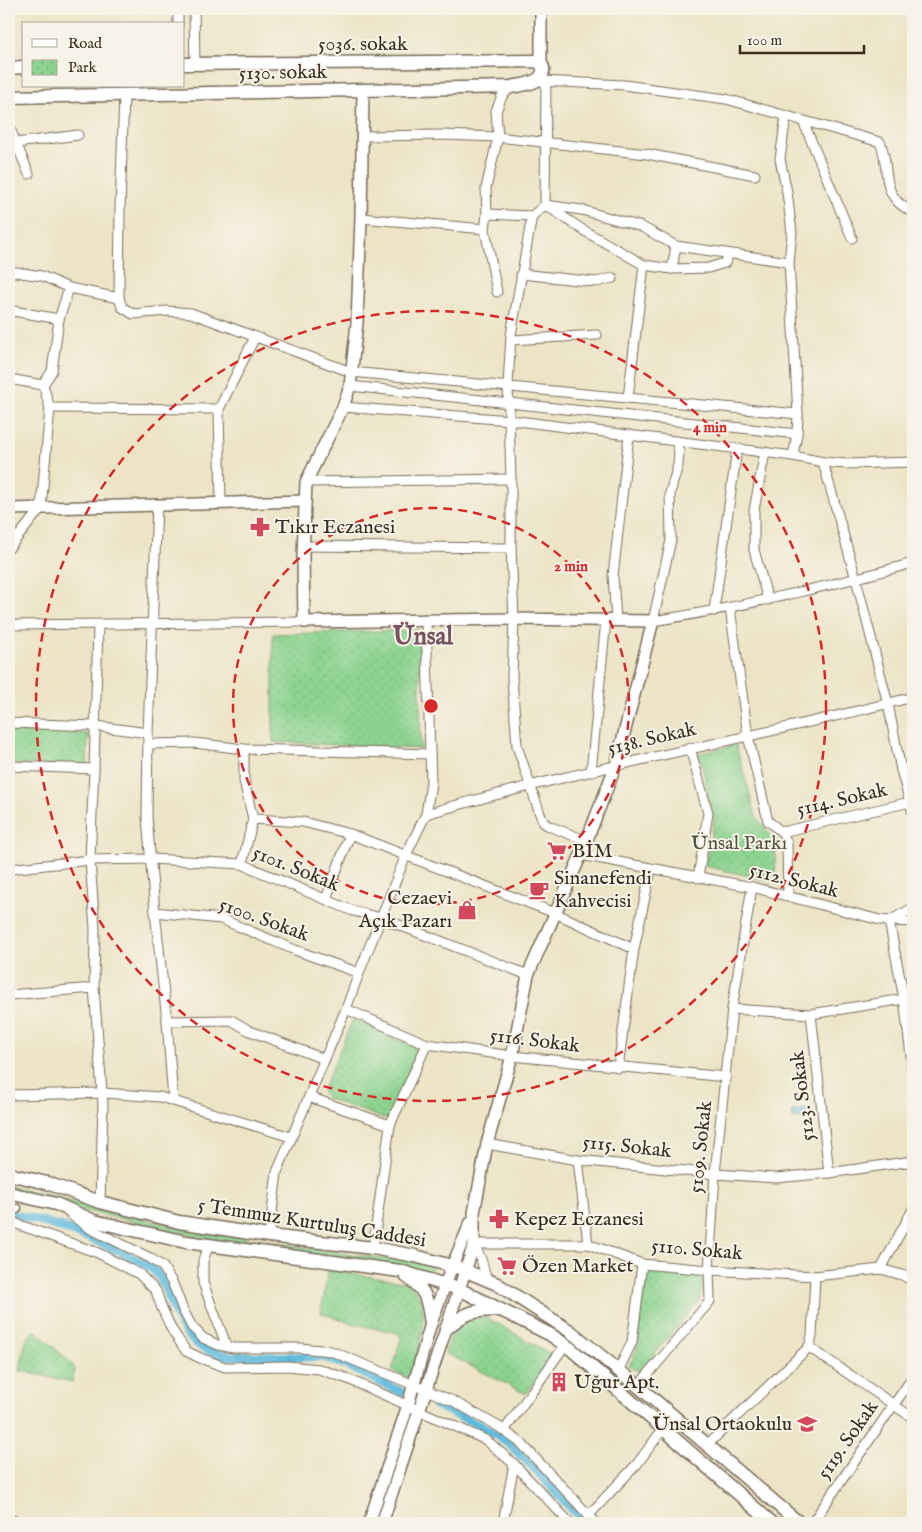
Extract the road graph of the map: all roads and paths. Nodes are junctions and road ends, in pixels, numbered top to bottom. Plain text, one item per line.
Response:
1 (178, 9) edge
2 (194, 9) edge
3 (541, 9) edge
4 (178, 22) edge
5 (189, 64) edge
6 (542, 64) junction
7 (22, 67) edge
8 (9, 68) edge
9 (541, 81) junction
10 (511, 87) junction
11 (363, 90) junction
12 (124, 95) junction
13 (9, 97) edge
14 (786, 116) junction
15 (803, 121) junction
16 (9, 126) edge
17 (78, 136) dead end
18 (362, 136) junction
19 (498, 136) junction
20 (546, 142) junction
21 (16, 143) junction
22 (29, 174) dead end
23 (755, 175) dead end
24 (545, 205) junction
25 (913, 213) edge
26 (487, 214) junction
27 (532, 216) junction
28 (361, 218) junction
29 (485, 229) junction
30 (852, 238) dead end
31 (676, 246) junction
32 (729, 254) junction
33 (789, 262) junction
34 (644, 265) junction
35 (672, 270) junction
36 (9, 272) edge
37 (521, 274) junction
38 (613, 278) dead end
39 (69, 288) junction
40 (497, 292) dead end
41 (119, 298) junction
42 (9, 308) edge
43 (59, 319) junction
44 (597, 335) dead end
45 (255, 337) junction
46 (510, 340) junction
47 (351, 372) junction
48 (9, 379) edge
49 (43, 385) junction
50 (350, 386) junction
51 (508, 387) junction
52 (628, 398) junction
53 (509, 404) junction
54 (343, 407) junction
55 (50, 408) junction
56 (219, 409) junction
57 (798, 414) junction
58 (510, 420) junction
59 (797, 434) junction
60 (629, 435) junction
61 (676, 441) junction
62 (737, 449) junction
63 (765, 452) junction
64 (793, 456) junction
65 (823, 462) junction
66 (913, 462) edge
67 (511, 479) junction
68 (306, 482) junction
69 (305, 501) junction
70 (221, 503) junction
71 (157, 505) junction
72 (41, 508) junction
73 (9, 509) edge
74 (303, 546) junction
75 (9, 548) edge
76 (511, 548) junction
77 (913, 563) edge
78 (856, 579) junction
79 (768, 600) junction
80 (730, 608) junction
81 (714, 611) junction
82 (514, 619) junction
83 (426, 620) junction
84 (611, 620) junction
85 (653, 621) junction
86 (152, 622) junction
87 (304, 622) junction
88 (9, 625) edge
89 (98, 625) junction
90 (913, 697) edge
91 (888, 704) junction
92 (9, 723) edge
93 (96, 726) junction
94 (148, 733) junction
95 (748, 736) junction
96 (149, 744) junction
97 (690, 748) junction
98 (244, 749) junction
99 (430, 754) junction
100 (616, 765) junction
101 (9, 766) edge
102 (913, 767) edge
103 (94, 769) junction
104 (901, 770) junction
105 (591, 772) junction
106 (530, 787) junction
107 (910, 802) junction
108 (913, 813) edge
109 (426, 814) junction
110 (253, 819) junction
111 (782, 832) junction
112 (350, 834) junction
113 (587, 840) junction
114 (406, 855) junction
115 (581, 855) junction
116 (151, 859) junction
117 (90, 860) junction
118 (242, 864) junction
119 (9, 869) edge
120 (651, 869) junction
121 (698, 878) junction
122 (752, 887) junction
123 (788, 897) junction
124 (326, 899) junction
125 (913, 908) edge
126 (155, 912) junction
127 (555, 913) junction
128 (381, 918) junction
129 (885, 920) junction
130 (913, 922) edge
131 (634, 949) junction
132 (359, 973) junction
133 (528, 974) junction
134 (94, 988) junction
135 (9, 995) edge
136 (904, 999) junction
137 (346, 1009) junction
138 (732, 1009) junction
139 (811, 1014) junction
140 (167, 1021) junction
141 (427, 1044) junction
142 (512, 1056) junction
143 (324, 1059) junction
144 (618, 1068) junction
145 (913, 1072) edge
146 (726, 1076) junction
147 (103, 1094) junction
148 (9, 1095) edge
149 (309, 1096) junction
150 (173, 1100) junction
151 (390, 1125) junction
152 (291, 1137) junction
153 (488, 1144) junction
154 (578, 1160) junction
155 (913, 1161) edge
156 (829, 1173) junction
157 (10, 1174) edge
158 (715, 1174) junction
159 (9, 1193) edge
160 (100, 1202) junction
161 (56, 1204) junction
162 (913, 1209) edge
163 (474, 1214) junction
164 (14, 1223) dead end
165 (269, 1236) junction
166 (476, 1244) junction
167 (588, 1244) junction
168 (209, 1245) junction
169 (373, 1248) junction
170 (642, 1264) junction
171 (452, 1266) junction
172 (881, 1269) junction
173 (709, 1270) junction
174 (400, 1271) junction
175 (466, 1271) junction
176 (815, 1276) junction
177 (487, 1280) junction
178 (913, 1281) edge
179 (445, 1284) junction
180 (460, 1289) junction
181 (503, 1310) junction
182 (431, 1323) junction
183 (446, 1329) junction
184 (565, 1345) junction
185 (227, 1346) junction
186 (809, 1347) junction
187 (618, 1371) junction
188 (913, 1377) edge
189 (413, 1386) junction
190 (638, 1386) junction
191 (426, 1391) junction
192 (408, 1405) junction
193 (894, 1405) junction
194 (419, 1410) junction
195 (913, 1418) edge
196 (663, 1429) junction
197 (504, 1431) junction
198 (707, 1445) junction
199 (514, 1464) junction
200 (766, 1496) junction
201 (754, 1508) junction
202 (588, 1516) junction
203 (9, 1521) edge
204 (17, 1523) edge
205 (369, 1523) edge
206 (382, 1523) edge
207 (503, 1523) edge
208 (570, 1523) edge
209 (596, 1523) edge
210 (772, 1523) edge
211 (799, 1523) edge
212 (812, 1523) edge

1 - 4 street
2 - 5 street
3 - 6 street
5 - 6 main road, 5036. sokak
6 - 9 main road
7 - 8 main road
9 - 10 main road, 5130. sokak
9 - 14 street
9 - 20 street
10 - 11 main road, 5130. sokak
10 - 19 street
11 - 12 main road, 5130. sokak
11 - 18 street
12 - 13 main road, 5130. sokak
12 - 41 street
14 - 15 street
14 - 33 street
15 - 25 street
15 - 30 street
16 - 21 street
17 - 21 street
18 - 19 street
18 - 28 street
19 - 20 street
19 - 26 street
20 - 23 street
20 - 24 street
21 - 22 street
24 - 27 street
24 - 31 street
24 - 34 street
26 - 27 street
26 - 29 street
27 - 37 street
28 - 29 street
28 - 47 street
29 - 40 street
31 - 32 street
31 - 35 street
32 - 33 street
32 - 35 street
33 - 57 street
34 - 35 street
34 - 52 street
36 - 39 street
37 - 38 street
37 - 46 street
39 - 41 street
39 - 43 street
41 - 45 street
42 - 43 street
43 - 49 street
44 - 46 street
45 - 47 street
45 - 56 street
46 - 51 street
47 - 50 street
47 - 51 street
48 - 49 street
49 - 55 street
50 - 53 street
50 - 54 street
51 - 52 street
51 - 53 street
52 - 57 street
53 - 58 street
53 - 59 street
54 - 58 street
54 - 68 street
55 - 56 street
55 - 72 street
56 - 70 street
57 - 59 street
58 - 60 street
58 - 67 street
59 - 64 street
60 - 61 street
60 - 84 street
61 - 62 street
61 - 85 street
62 - 63 street
62 - 81 street
63 - 64 street
63 - 79 street
64 - 65 street
65 - 66 street
65 - 78 street
67 - 68 street
67 - 76 street
68 - 69 street
69 - 70 street
69 - 74 street
70 - 71 street
71 - 72 street
71 - 86 street
72 - 73 street
72 - 75 street
74 - 76 street
74 - 87 street
76 - 82 street
77 - 78 street
78 - 79 street
78 - 91 street
79 - 80 street
80 - 81 street
80 - 95 street
81 - 85 street
82 - 83 street
82 - 84 street
82 - 106 street
83 - 87 street
83 - 99 street
84 - 85 street
84 - 105 street
85 - 100 street
86 - 87 street
86 - 89 street
86 - 94 street
88 - 89 street
89 - 93 street
90 - 91 street, 5138. Sokak
91 - 95 street, 5138. Sokak
91 - 104 street
92 - 93 street
93 - 94 street
93 - 103 street
94 - 96 street
95 - 97 street, 5138. Sokak
95 - 111 street
96 - 98 street
96 - 116 street
97 - 100 street, 5138. Sokak
97 - 121 street
98 - 99 street
98 - 110 street
99 - 109 street
100 - 105 street, 5138. Sokak
100 - 113 street
101 - 103 street
102 - 104 street
103 - 117 street
104 - 107 street
105 - 106 street, 5138. Sokak
106 - 109 street, 5138. Sokak
106 - 113 street
107 - 108 street
107 - 111 street, 5114. Sokak
109 - 114 street
110 - 112 street
110 - 118 street
111 - 123 street
112 - 114 street
112 - 124 street
113 - 115 street
114 - 127 street
114 - 128 street
115 - 120 street, 5112. Sokak
115 - 127 street
116 - 117 street, 5101. Sokak
116 - 118 street, 5101. Sokak
116 - 126 street
117 - 119 street, 5101. Sokak
117 - 134 street
118 - 124 street, 5101. Sokak
120 - 121 street, 5112. Sokak
120 - 131 street
121 - 122 street, 5112. Sokak
122 - 123 street, 5112. Sokak
122 - 138 street, 5109. Sokak
123 - 129 street, 5112. Sokak
124 - 128 street, 5101. Sokak
125 - 129 street
126 - 132 street, 5100. Sokak
126 - 140 street
127 - 131 street
127 - 133 street
128 - 132 street
128 - 133 street, 5101. Sokak
129 - 130 street, 5112. Sokak
129 - 136 street
131 - 144 street
132 - 137 street
133 - 142 street
134 - 135 street
134 - 147 street
136 - 139 street
136 - 145 street
137 - 141 street, 5116. Sokak
137 - 143 street
138 - 139 street
138 - 146 street, 5109. Sokak
139 - 156 street, 5123. Sokak
140 - 143 street
140 - 150 street
141 - 142 street, 5116. Sokak
141 - 151 street
142 - 144 street, 5116. Sokak
142 - 153 street
143 - 149 street
144 - 146 street, 5116. Sokak
146 - 158 street, 5109. Sokak
147 - 148 street
147 - 150 street
147 - 160 street
149 - 151 street
149 - 152 street
150 - 152 street
151 - 169 street
152 - 165 street
153 - 154 street, 5115. Sokak
153 - 163 street
154 - 158 street, 5115. Sokak
154 - 167 street
155 - 156 street, 5115. Sokak
156 - 158 street, 5115. Sokak
157 - 160 main road, 5 Temmuz Kurtuluş Caddesi
158 - 173 street, 5109. Sokak
159 - 161 main road, 5 Temmuz Kurtuluş Caddesi
160 - 165 main road, 5 Temmuz Kurtuluş Caddesi
161 - 168 main road, 5 Temmuz Kurtuluş Caddesi
161 - 185 street
162 - 172 street
163 - 166 street
163 - 171 street
164 - 192 street
165 - 169 main road, 5 Temmuz Kurtuluş Caddesi
166 - 167 street, 5110. Sokak
166 - 175 street
166 - 177 street
167 - 170 street, 5110. Sokak
168 - 174 main road, 5 Temmuz Kurtuluş Caddesi
168 - 185 street
169 - 171 main road, 5 Temmuz Kurtuluş Caddesi
170 - 173 street, 5110. Sokak
170 - 187 street
171 - 175 main road, 5 Temmuz Kurtuluş Caddesi
171 - 179 street
172 - 176 street, 5110. Sokak
172 - 178 street, 5110. Sokak
173 - 176 street, 5110. Sokak
173 - 190 street, 5109. Sokak
174 - 179 main road, 5 Temmuz Kurtuluş Caddesi
174 - 182 main road
175 - 177 main road, 5 Temmuz Kurtuluş Caddesi
175 - 180 street
176 - 186 street
177 - 187 main road, 5 Temmuz Kurtuluş Caddesi
179 - 180 main road, 5 Temmuz Kurtuluş Caddesi
179 - 182 street
180 - 181 main road, 5 Temmuz Kurtuluş Caddesi
180 - 183 street
181 - 183 main road
181 - 184 main road, 5 Temmuz Kurtuluş Caddesi
182 - 189 street
183 - 191 street
184 - 196 main road, 5 Temmuz Kurtuluş Caddesi
184 - 197 street
185 - 189 street
186 - 193 street
186 - 198 street
187 - 190 main road, 5 Temmuz Kurtuluş Caddesi
188 - 193 street, 5119. Sokak
189 - 191 street
189 - 192 street
190 - 198 main road, 5 Temmuz Kurtuluş Caddesi
191 - 194 street
191 - 197 street
192 - 194 street
192 - 205 street
193 - 195 street
193 - 212 street, 5119. Sokak
194 - 199 street
194 - 206 street
196 - 201 main road, 5 Temmuz Kurtuluş Caddesi
196 - 202 street
197 - 202 street
198 - 200 main road, 5 Temmuz Kurtuluş Caddesi
199 - 207 street
199 - 208 street
200 - 201 main road
200 - 211 main road, 5 Temmuz Kurtuluş Caddesi
201 - 210 main road, 5 Temmuz Kurtuluş Caddesi
202 - 209 street
203 - 204 street

